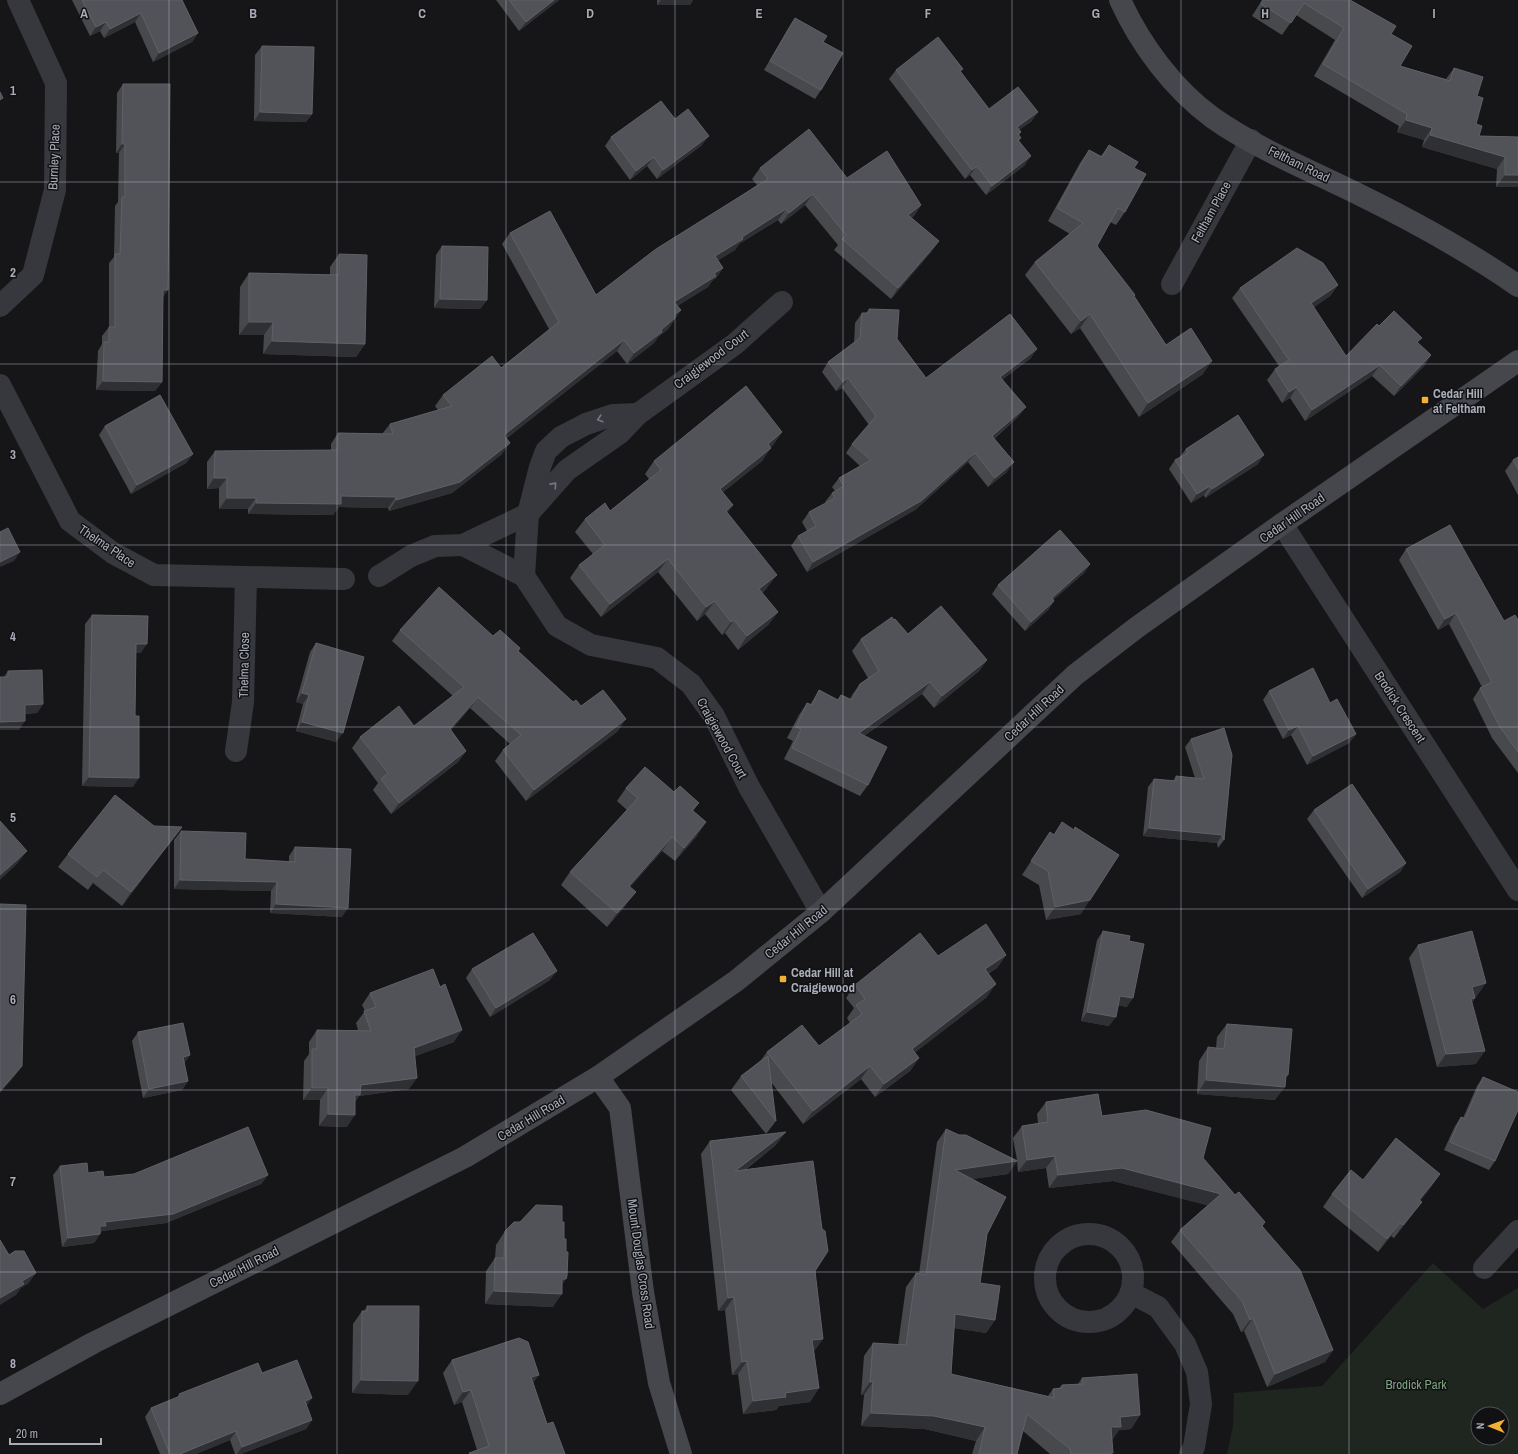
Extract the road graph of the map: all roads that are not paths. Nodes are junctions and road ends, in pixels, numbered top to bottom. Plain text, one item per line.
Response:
1 (18, 0) edge
2 (1120, 0) edge
3 (1251, 140) junction
4 (1172, 284) dead end
5 (1518, 286) edge
6 (782, 302) dead end
7 (0, 306) edge
8 (1518, 361) edge
9 (0, 385) edge
10 (638, 414) junction
11 (528, 514) junction
12 (1282, 524) junction
13 (463, 545) junction
14 (379, 576) dead end
15 (524, 576) junction
16 (246, 577) junction
17 (344, 579) dead end
18 (236, 752) dead end
19 (1518, 890) edge
20 (821, 912) junction
21 (598, 1077) junction
22 (1518, 1231) edge
23 (1484, 1268) dead end
24 (1131, 1293) junction
25 (0, 1394) edge
26 (681, 1454) edge
27 (1190, 1454) edge

1 - 7 street, Burnley Place
2 - 3 street, Feltham Road
3 - 4 street, Feltham Place
3 - 5 street, Feltham Road
6 - 10 street, Craigiewood Court
8 - 12 street, Cedar Hill Road
9 - 16 street, Thelma Place
11 -> 10 street, Craigiewood Court
10 -> 11 street
11 - 13 street, Craigiewood Court
11 - 15 street
12 - 19 street, Brodick Crescent
12 - 20 street, Cedar Hill Road
13 - 14 street, Craigiewood Court
13 - 15 street, Craigiewood Court
15 - 20 street, Craigiewood Court
16 - 17 street, Thelma Place
16 - 18 street, Thelma Close
20 - 21 street, Cedar Hill Road
21 - 25 street, Cedar Hill Road
21 - 26 street, Mount Douglas Cross Road
22 - 23 street
24 - 24 street
24 - 27 street

